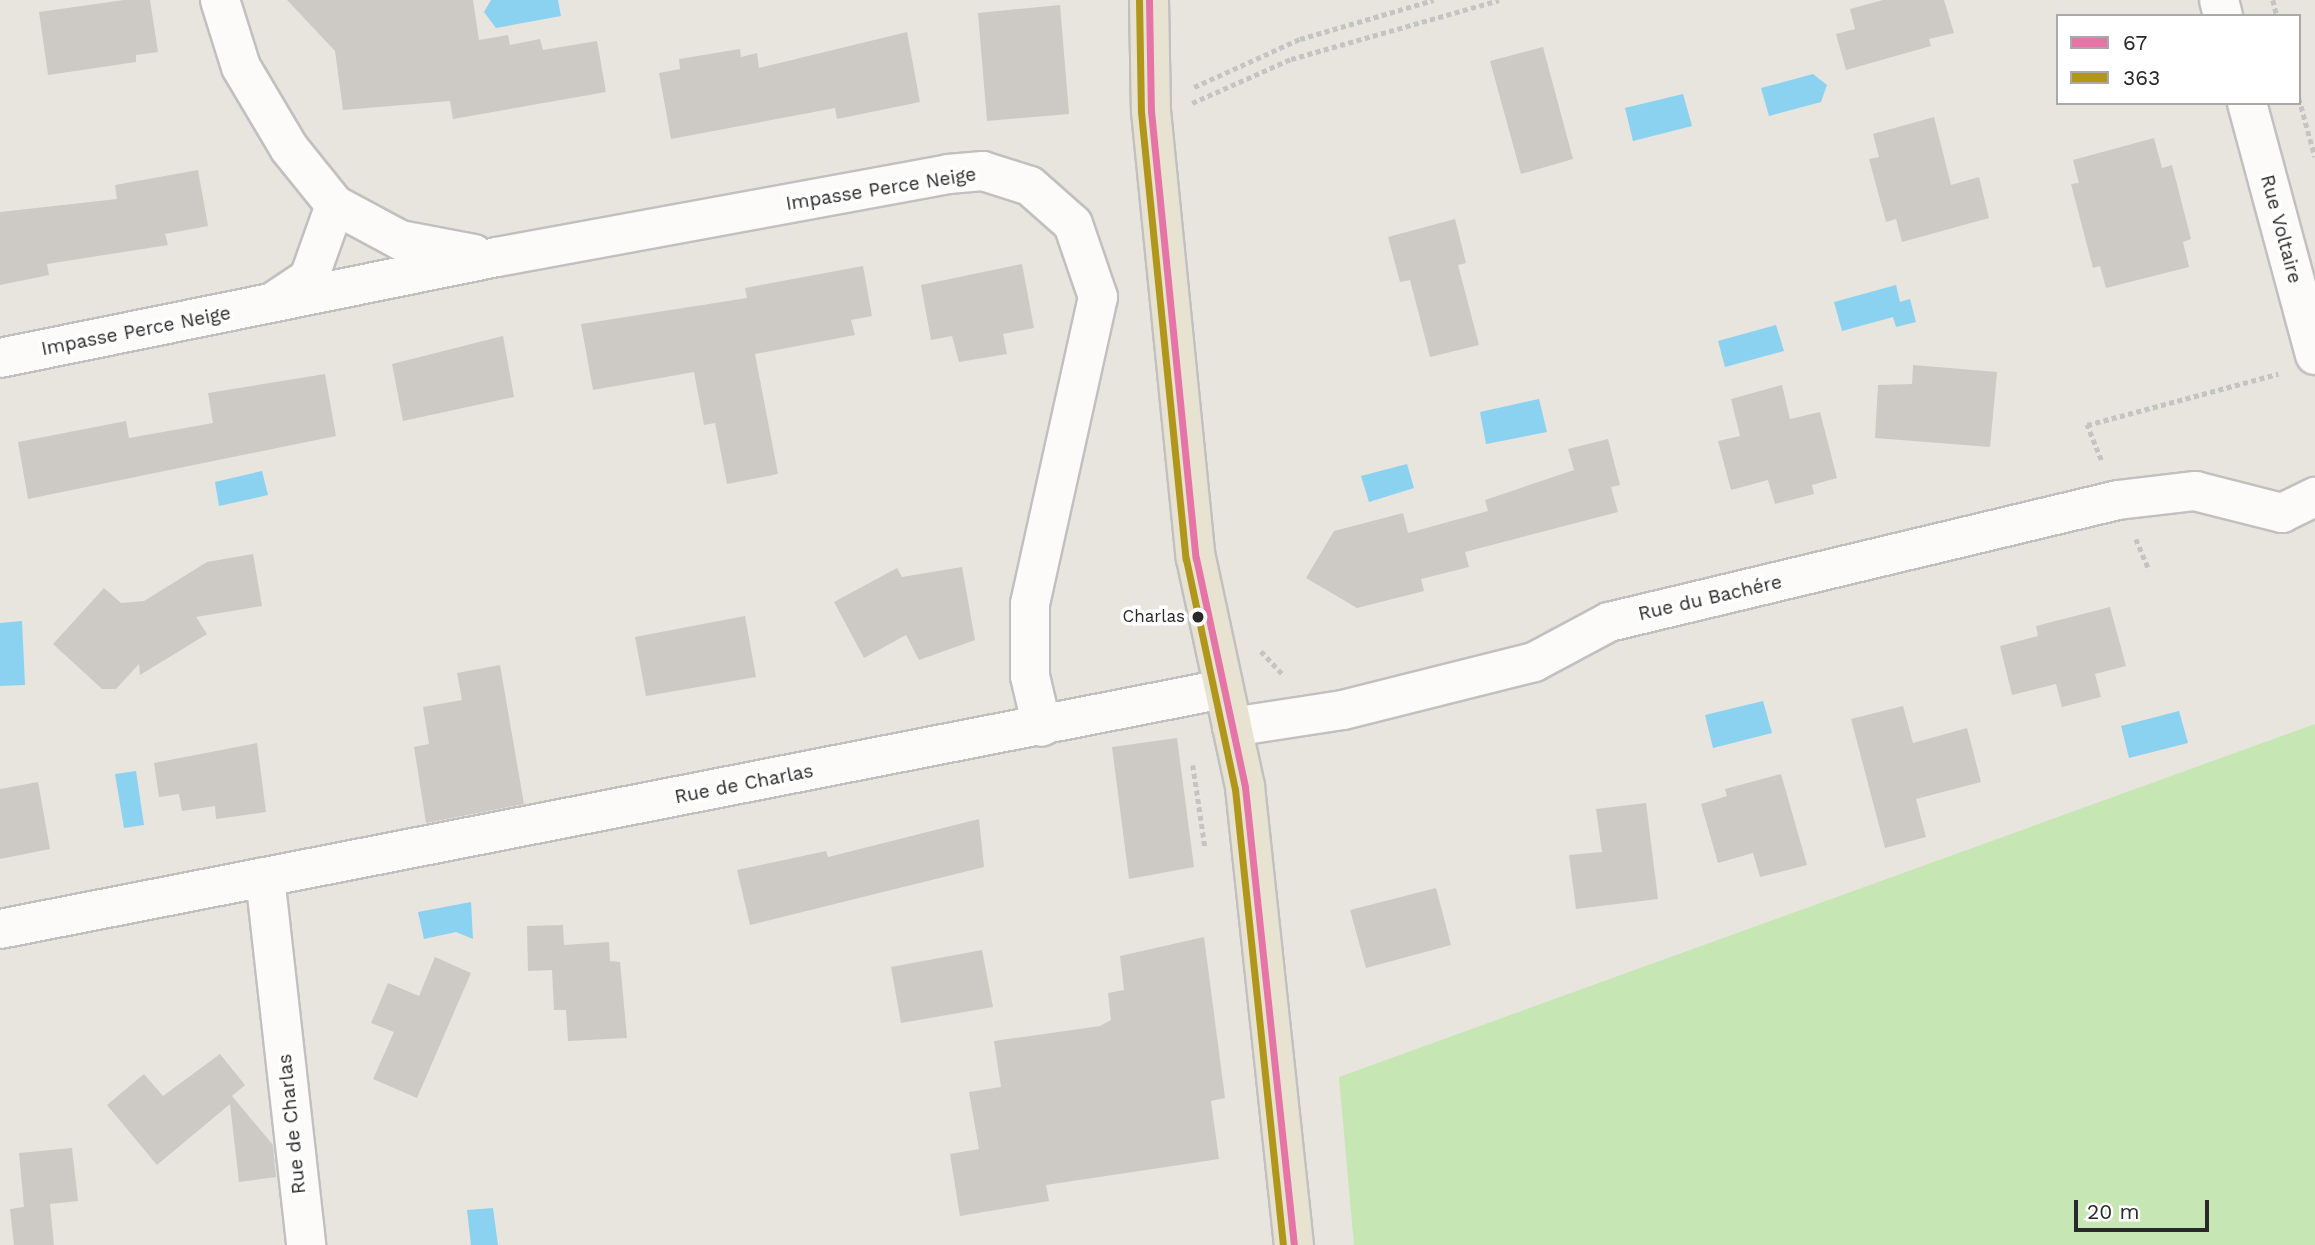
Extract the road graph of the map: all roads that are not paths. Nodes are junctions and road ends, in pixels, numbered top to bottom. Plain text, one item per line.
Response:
1 (220, 0) edge
2 (1149, 0) edge
3 (2247, 105) edge
4 (335, 205) junction
5 (497, 257) junction
6 (271, 303) junction
7 (0, 358) edge
8 (2299, 364) edge
9 (2315, 497) edge
10 (1223, 689) junction
11 (1042, 727) junction
12 (1232, 727) junction
13 (265, 877) junction
14 (0, 929) edge
15 (306, 1245) edge
16 (1294, 1245) edge

1 - 4 street, Impasse Perce Neige
2 - 10 main road
3 - 8 street, Rue Voltaire
4 - 5 street, Impasse Perce Neige
4 - 6 street, Impasse Perce Neige
5 - 6 street, Impasse Perce Neige
5 - 11 street, Impasse Perce Neige
6 - 7 street, Impasse Perce Neige
9 - 12 street, Rue du Bachére
10 - 11 street, Rue de Charlas
10 - 12 main road
11 - 13 street, Rue de Charlas
12 - 16 main road
13 - 14 street, Rue de Charlas
13 - 15 street, Rue de Charlas

